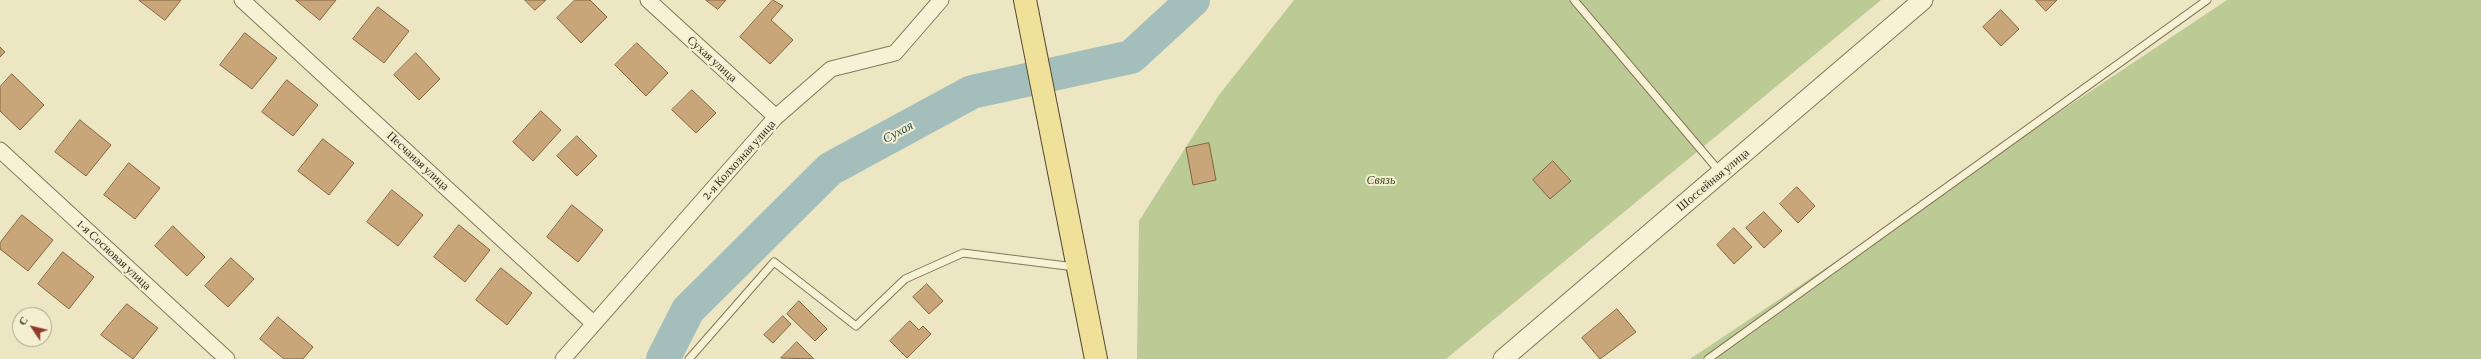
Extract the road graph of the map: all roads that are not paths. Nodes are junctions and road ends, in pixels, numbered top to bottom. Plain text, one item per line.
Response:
1 (242, 0) edge
2 (648, 0) edge
3 (941, 0) edge
4 (1025, 0) edge
5 (1574, 0) edge
6 (1923, 0) edge
7 (2207, 0) edge
8 (776, 117) junction
9 (0, 150) edge
10 (1721, 173) junction
11 (1078, 267) junction
12 (593, 323) junction
13 (227, 359) edge
14 (563, 359) edge
15 (689, 359) edge
16 (1096, 359) edge
17 (1503, 359) edge
18 (1708, 359) edge

1 - 12 street, Песчаная улица
2 - 8 street, Сухая улица
3 - 8 street, 2-я Колхозная улица
4 - 11 main road
5 - 10 lane
6 - 10 street, Шоссейная улица
7 - 18 lane
8 - 12 street, 2-я Колхозная улица
9 - 13 street, 1-я Сосновая улица
10 - 17 street, Шоссейная улица
11 - 15 lane
11 - 16 main road
12 - 14 street, 2-я Колхозная улица

